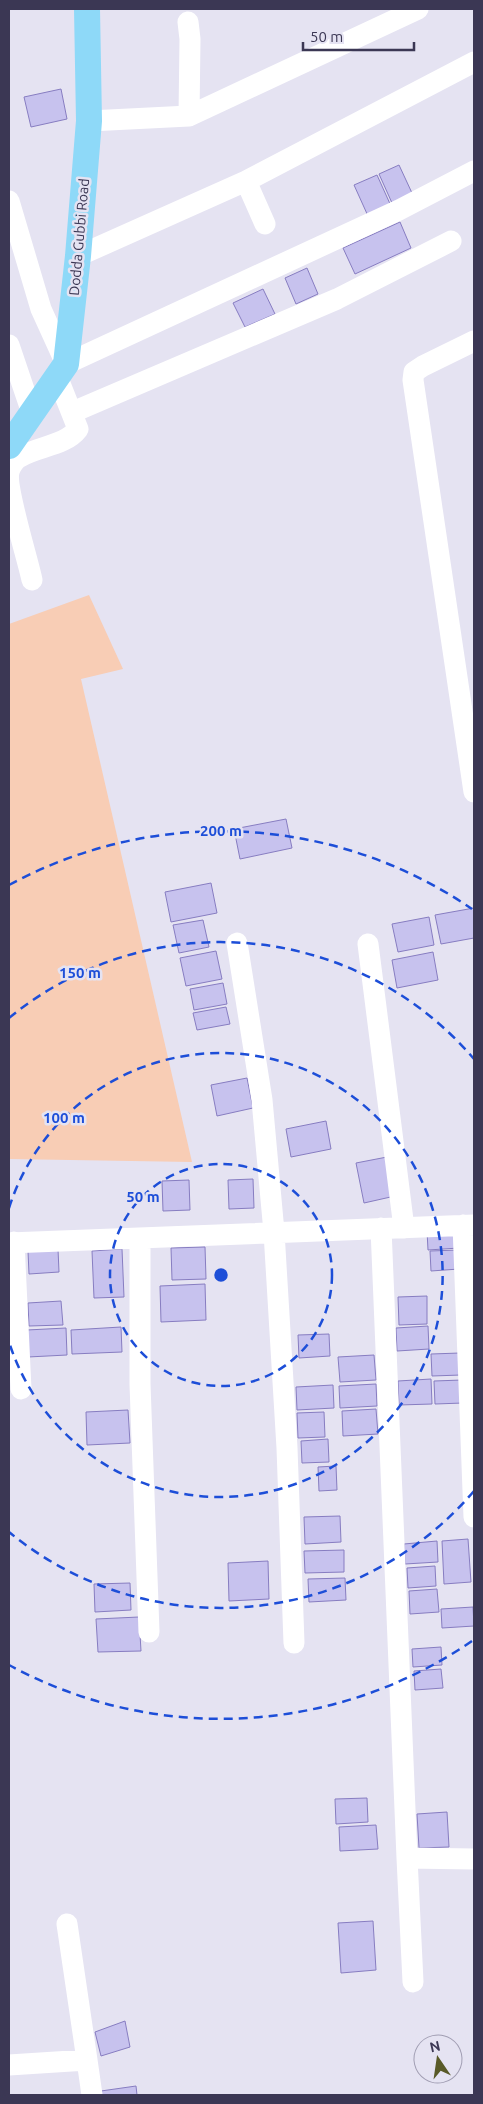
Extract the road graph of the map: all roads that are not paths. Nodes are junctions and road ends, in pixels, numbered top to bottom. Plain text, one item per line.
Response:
1 (87, 9) edge
2 (418, 9) edge
3 (188, 22) dead end
4 (474, 62) edge
5 (189, 116) junction
6 (89, 121) junction
7 (474, 171) edge
8 (246, 181) junction
9 (9, 201) edge
10 (265, 224) dead end
11 (451, 241) dead end
12 (78, 256) junction
13 (474, 341) edge
14 (9, 344) edge
15 (62, 370) junction
16 (73, 412) junction
17 (32, 413) junction
18 (9, 446) edge
19 (32, 580) dead end
20 (474, 792) edge
21 (237, 943) dead end
22 (368, 944) dead end
23 (469, 1225) edge
24 (381, 1228) junction
25 (404, 1228) junction
26 (274, 1232) junction
27 (140, 1238) junction
28 (11, 1242) edge
29 (21, 1389) dead end
30 (474, 1517) edge
31 (149, 1632) dead end
32 (294, 1644) dead end
33 (407, 1858) junction
34 (474, 1858) edge
35 (67, 1924) dead end
36 (413, 1982) dead end
37 (86, 2060) junction
38 (9, 2065) edge
39 (92, 2095) edge

1 - 6 main road, Dodda Gubbi Road
2 - 5 street
3 - 5 street
4 - 8 street
5 - 6 street
6 - 12 main road, Dodda Gubbi Road
7 - 15 street
8 - 10 street
8 - 12 street
9 - 15 street
11 - 16 street
12 - 15 main road, Dodda Gubbi Road
13 - 20 street
14 - 17 street
15 - 16 street
15 - 17 main road, Dodda Gubbi Road
16 - 19 street
17 - 18 main road, Dodda Gubbi Road
21 - 26 street
22 - 25 street
23 - 25 street
23 - 30 street
24 - 25 street
24 - 26 street
24 - 33 street
26 - 27 street
26 - 32 street
27 - 28 street
27 - 31 street
28 - 29 street
33 - 34 street
33 - 36 street
35 - 37 street
37 - 38 street
37 - 39 street

